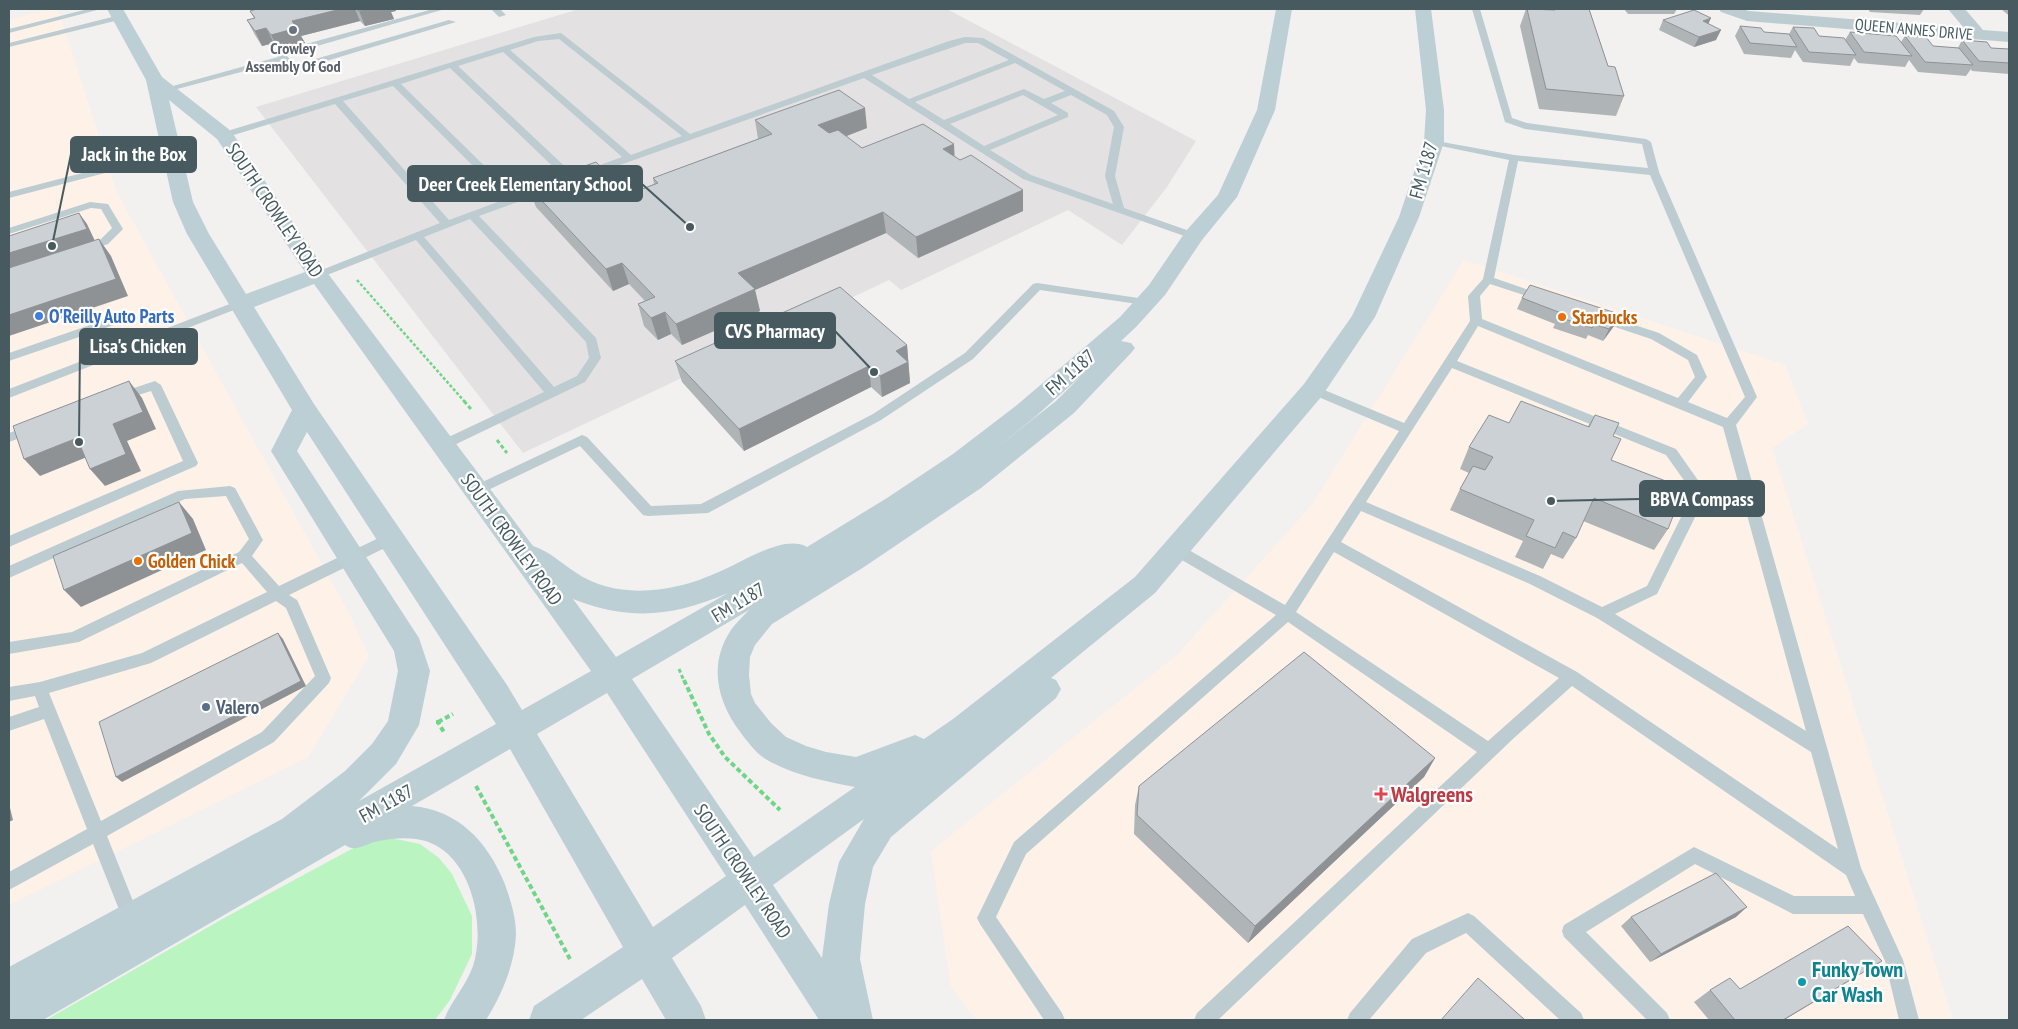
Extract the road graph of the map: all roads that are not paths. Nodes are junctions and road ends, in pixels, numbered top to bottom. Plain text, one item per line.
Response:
1 (96, 9) edge
2 (439, 9) edge
3 (495, 9) edge
4 (1284, 9) edge
5 (1423, 9) edge
6 (1476, 9) edge
7 (1956, 9) edge
8 (1728, 10) edge
9 (118, 13) edge
10 (502, 15) dead end
11 (9, 31) edge
12 (1978, 34) junction
13 (2009, 36) edge
14 (9, 45) edge
15 (504, 49) junction
16 (284, 58) junction
17 (1016, 60) junction
18 (452, 65) junction
19 (865, 74) junction
20 (395, 83) junction
21 (161, 85) junction
22 (1072, 91) junction
23 (337, 100) junction
24 (908, 102) junction
25 (1043, 103) junction
26 (943, 124) junction
27 (224, 135) junction
28 (690, 138) junction
29 (1434, 142) junction
30 (984, 149) junction
31 (172, 153) junction
32 (1514, 158) junction
33 (630, 159) junction
34 (1654, 172) junction
35 (564, 182) junction
36 (9, 195) edge
37 (513, 200) junction
38 (1119, 209) junction
39 (472, 215) junction
40 (447, 224) junction
41 (9, 231) edge
42 (417, 235) junction
43 (1194, 236) junction
44 (78, 250) edge
45 (318, 274) junction
46 (1488, 280) junction
47 (1151, 296) junction
48 (1553, 302) edge
49 (240, 304) junction
50 (1590, 314) edge
51 (116, 320) dead end
52 (1476, 321) junction
53 (9, 357) edge
54 (1449, 362) junction
55 (1313, 390) junction
56 (552, 393) junction
57 (9, 394) edge
58 (109, 401) edge
59 (1680, 404) junction
60 (305, 410) junction
61 (45, 424) edge
62 (1729, 424) junction
63 (1406, 429) junction
64 (9, 438) edge
65 (443, 445) junction
66 (476, 490) junction
67 (1358, 504) junction
68 (392, 538) junction
69 (9, 542) edge
70 (1332, 544) junction
71 (519, 549) junction
72 (1174, 549) junction
73 (820, 553) junction
74 (244, 556) junction
75 (351, 558) junction
76 (9, 572) edge
77 (1145, 585) junction
78 (278, 595) junction
79 (1287, 614) junction
80 (1602, 614) junction
81 (9, 648) edge
82 (612, 675) junction
83 (1571, 677) junction
84 (40, 688) junction
85 (9, 694) edge
86 (49, 711) junction
87 (9, 724) edge
88 (517, 729) junction
89 (964, 729) junction
90 (1819, 748) junction
91 (1489, 751) junction
92 (97, 833) junction
93 (288, 858) junction
94 (1852, 869) junction
95 (749, 880) junction
96 (9, 881) edge
97 (1869, 905) junction
98 (136, 931) junction
99 (647, 953) junction
100 (9, 988) edge
101 (9, 1018) edge
102 (463, 1020) edge
103 (548, 1020) edge
104 (687, 1020) edge
105 (842, 1020) edge
106 (854, 1020) edge
107 (1055, 1020) edge
108 (1204, 1020) edge
109 (1357, 1020) edge
110 (1574, 1020) edge
111 (1660, 1020) edge
112 (1909, 1020) edge

1 - 11 lane
2 - 16 lane
2 - 16 lane
3 - 10 lane
4 - 43 main road, FM 1187 / FM 1187
5 - 29 main road, FM 1187 / FM 1187
6 - 34 lane
7 - 12 street
8 - 12 street, QUEEN ANNES DRIVE
9 - 14 lane
9 - 21 main road, SOUTH CROWLEY ROAD
12 - 13 street, QUEEN ANNES DRIVE
15 - 18 lane
15 - 28 lane
15 - 33 lane
16 - 21 lane
17 - 19 lane
17 - 22 lane
17 - 24 lane
18 - 20 lane
18 - 35 lane
19 - 24 lane
19 - 28 lane
20 - 23 lane
20 - 37 lane
21 - 27 main road, SOUTH CROWLEY ROAD
21 - 31 main road, SOUTH CROWLEY ROAD
22 - 25 lane
22 - 38 lane
23 - 27 lane
23 - 40 lane
24 - 26 lane
25 - 26 lane
25 - 30 lane
26 - 30 lane
27 - 45 main road, SOUTH CROWLEY ROAD
28 - 33 lane
29 - 32 lane
29 - 55 main road, FM 1187 / FM 1187
30 - 38 lane
31 - 36 lane
31 - 49 main road, SOUTH CROWLEY ROAD
32 - 34 lane
32 - 46 lane
33 - 35 lane
34 - 62 lane
35 - 37 lane
37 - 39 lane
38 - 43 lane
39 - 40 lane
39 - 56 lane
40 - 42 lane
41 - 44 lane
42 - 45 lane
42 - 56 lane
43 - 47 main road, FM 1187 / FM 1187
45 - 49 main road
45 - 65 main road, SOUTH CROWLEY ROAD
46 - 48 lane
46 - 52 lane
47 - 66 lane
47 - 73 main road, FM 1187 / FM 1187
47 - 89 main road
49 - 57 lane
49 - 60 main road, SOUTH CROWLEY ROAD
50 - 59 lane
51 - 53 lane
52 - 54 lane
52 - 59 lane
54 - 63 lane
54 - 80 lane
55 - 63 lane
55 - 72 main road, FM 1187 / FM 1187
56 - 65 lane
58 - 69 lane
59 - 62 lane
60 - 68 main road, SOUTH CROWLEY ROAD
60 - 75 main road
61 - 64 lane
62 - 90 lane
63 - 67 lane
65 - 66 main road, SOUTH CROWLEY ROAD
66 - 71 main road, SOUTH CROWLEY ROAD
67 - 70 lane
67 - 80 lane
68 - 75 lane
68 - 88 main road, SOUTH CROWLEY ROAD
70 - 79 lane
70 - 83 lane
71 - 73 main road
71 - 82 main road, SOUTH CROWLEY ROAD
72 - 77 main road, FM 1187 / FM 1187
72 - 79 lane
73 - 82 main road, FM 1187 / FM 1187
74 - 76 lane
74 - 78 lane
74 - 81 lane
75 - 78 lane
75 - 98 main road
77 - 89 main road, FM 1187 / FM 1187
77 - 106 main road
78 - 84 lane
78 - 92 lane
79 - 91 lane
79 - 107 lane
80 - 90 lane
82 - 88 main road, FM 1187 / FM 1187
82 - 95 main road, SOUTH CROWLEY ROAD
83 - 91 lane
83 - 94 lane
84 - 85 lane
84 - 86 lane
86 - 87 lane
86 - 92 lane
88 - 93 main road, FM 1187 / FM 1187
88 - 99 main road, SOUTH CROWLEY ROAD
89 - 95 main road, FM 1187 / FM 1187
90 - 94 lane
91 - 108 lane
92 - 96 lane
92 - 98 lane
93 - 98 main road, FM 1187 / FM 1187
93 - 102 main road
94 - 97 lane
95 - 99 main road, FM 1187 / FM 1187
95 - 105 main road, SOUTH CROWLEY ROAD
97 - 111 lane
97 - 112 lane
98 - 100 main road
98 - 101 main road, FM 1187 / FM 1187
99 - 103 main road, FM 1187 / FM 1187
99 - 104 main road, SOUTH CROWLEY ROAD
109 - 110 lane

